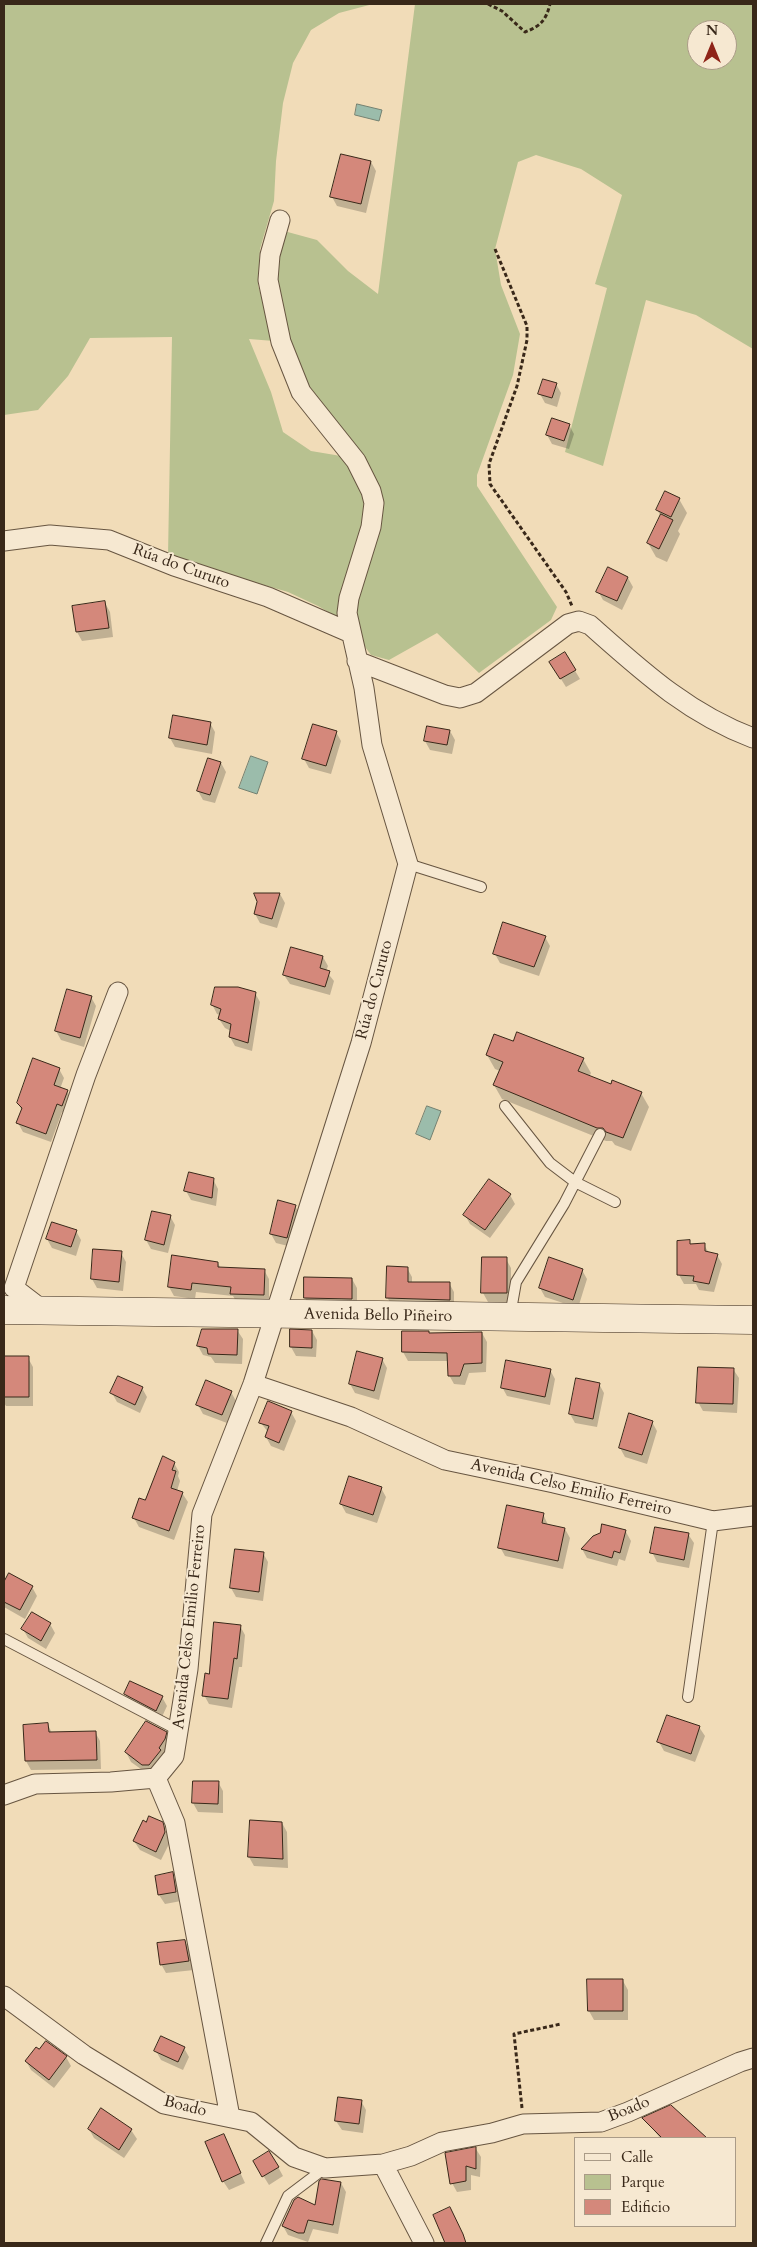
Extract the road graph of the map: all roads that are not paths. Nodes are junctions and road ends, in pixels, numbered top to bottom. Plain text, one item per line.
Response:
1 (280, 220) dead end
2 (4, 541) edge
3 (350, 633) junction
4 (357, 661) junction
5 (753, 738) edge
6 (408, 864) junction
7 (481, 887) dead end
8 (118, 992) dead end
9 (505, 1106) dead end
10 (600, 1134) dead end
11 (575, 1182) junction
12 (615, 1202) dead end
13 (7, 1293) edge
14 (274, 1314) junction
15 (510, 1317) junction
16 (753, 1320) edge
17 (253, 1384) junction
18 (753, 1516) edge
19 (713, 1521) junction
20 (4, 1639) edge
21 (688, 1697) dead end
22 (178, 1730) junction
23 (156, 1778) junction
24 (4, 1795) edge
25 (4, 1996) edge
26 (753, 2058) edge
27 (230, 2117) junction
28 (383, 2164) junction
29 (325, 2168) junction
30 (266, 2243) edge
31 (424, 2243) edge

1 - 3 street
2 - 3 street, Rúa do Curuto
3 - 4 street
4 - 5 street
4 - 6 street
6 - 7 lane
6 - 14 street, Rúa do Curuto
8 - 13 street
9 - 11 lane
10 - 11 lane
11 - 12 lane
11 - 15 lane
13 - 14 street, Avenida Bello Piñeiro
14 - 15 street, Avenida Bello Piñeiro
14 - 17 street, Avenida Celso Emilio Ferreiro
15 - 16 street, Avenida Bello Piñeiro
17 - 19 street, Avenida Celso Emilio Ferreiro
17 - 22 street, Avenida Celso Emilio Ferreiro
18 - 19 street, Avenida Celso Emilio Ferreiro
19 - 21 lane
20 - 22 lane
22 - 23 street, Avenida Celso Emilio Ferreiro
23 - 24 street
23 - 27 street
25 - 27 street, Boado
26 - 28 street, Boado
27 - 29 street, Boado
28 - 29 street, Boado
28 - 31 street
29 - 30 lane

